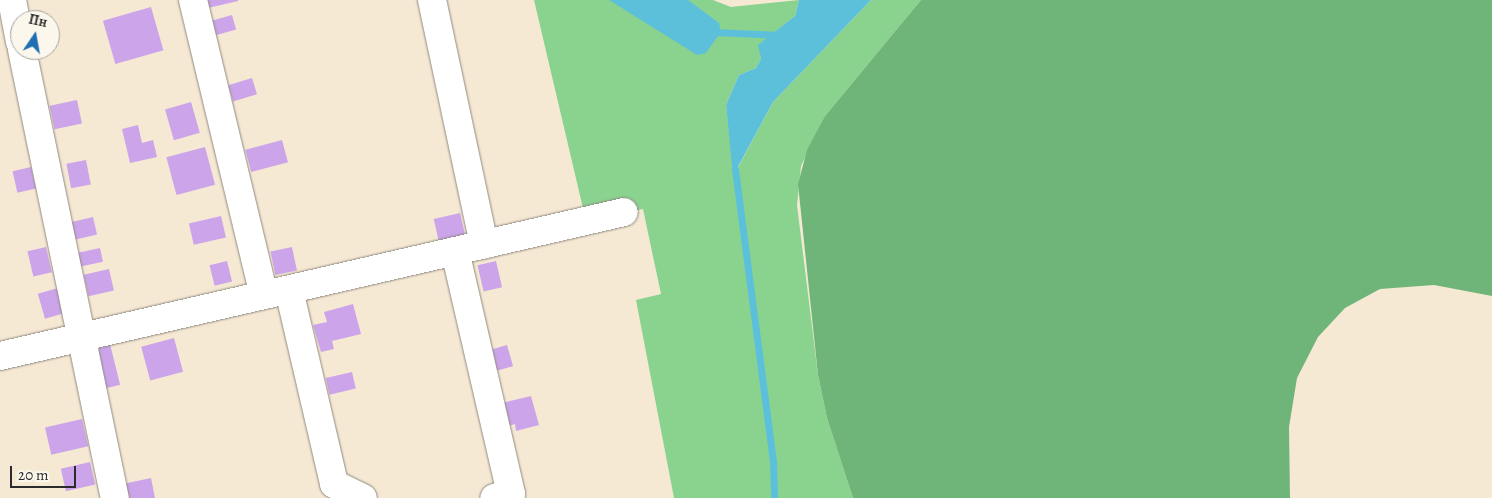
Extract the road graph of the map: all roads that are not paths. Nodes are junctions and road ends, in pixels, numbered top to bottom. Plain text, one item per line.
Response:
1 (192, 0) edge
2 (432, 0) edge
3 (24, 60) edge
4 (624, 212) dead end
5 (484, 245) junction
6 (455, 251) junction
7 (276, 293) junction
8 (79, 338) junction
9 (0, 356) edge
10 (115, 498) edge
11 (363, 498) edge
12 (494, 498) edge

1 - 7 street
2 - 5 street
3 - 8 street
4 - 5 street
5 - 6 street
6 - 7 street
6 - 12 street
7 - 8 street
7 - 11 street
8 - 9 street
8 - 10 street

